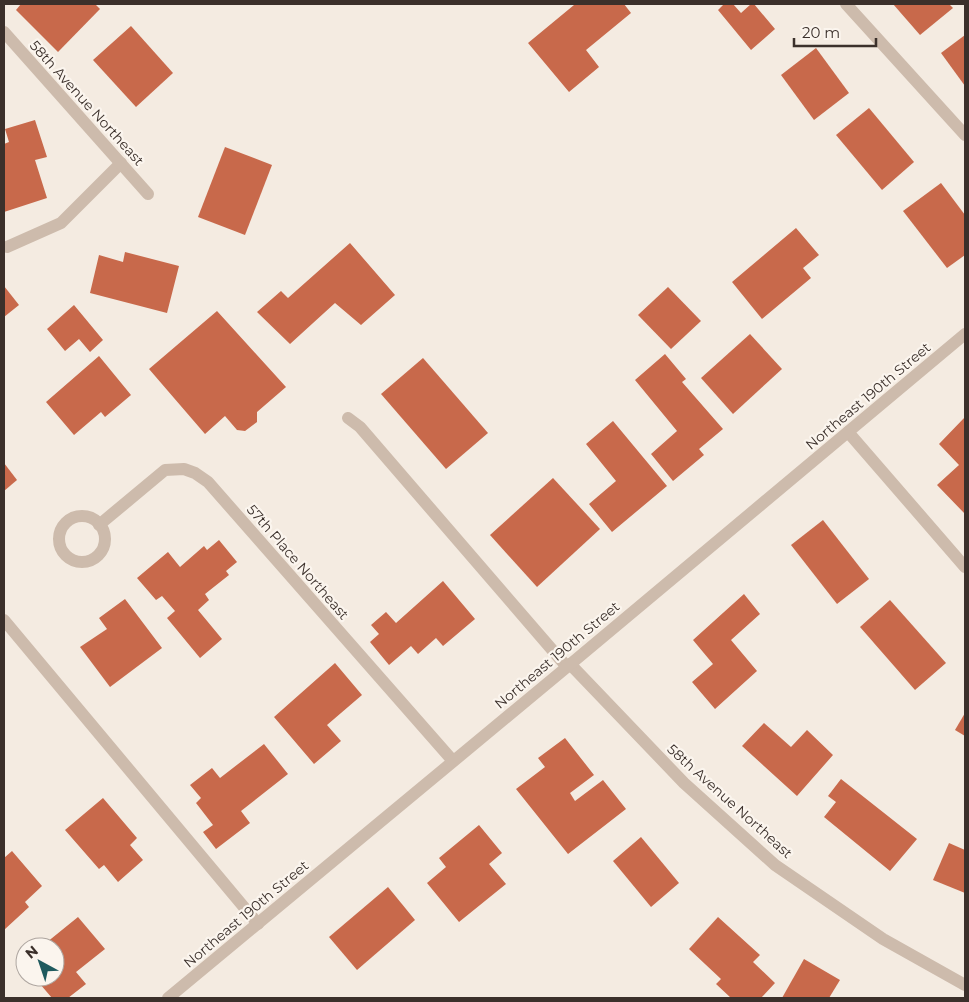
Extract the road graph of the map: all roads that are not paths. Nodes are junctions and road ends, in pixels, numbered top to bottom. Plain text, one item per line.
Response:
1 (846, 4) edge
2 (4, 32) edge
3 (965, 135) edge
4 (121, 163) junction
5 (148, 194) dead end
6 (7, 247) dead end
7 (965, 334) edge
8 (348, 418) dead end
9 (848, 432) junction
10 (99, 525) dead end
11 (965, 567) edge
12 (4, 620) edge
13 (568, 666) junction
14 (453, 761) junction
15 (258, 924) junction
16 (965, 985) edge
17 (175, 996) edge

1 - 3 street
2 - 4 street, 58th Avenue Northeast
4 - 5 street, 58th Avenue Northeast
4 - 6 street
7 - 9 street, Northeast 190th Street
8 - 13 street, 58th Avenue Northeast
9 - 11 street
9 - 13 street, Northeast 190th Street
10 - 14 street, 57th Place Northeast
12 - 15 street
13 - 14 street, Northeast 190th Street
13 - 16 street, 58th Avenue Northeast
14 - 15 street, Northeast 190th Street
15 - 17 street, Northeast 190th Street

